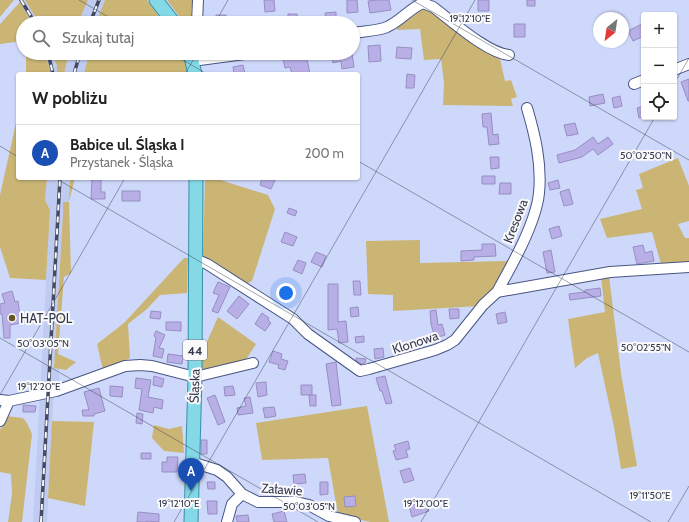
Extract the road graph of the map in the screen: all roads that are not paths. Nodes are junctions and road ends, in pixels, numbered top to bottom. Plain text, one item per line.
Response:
1 (156, 0) edge
2 (198, 0) edge
3 (169, 16) edge
4 (197, 16) edge
5 (360, 32) edge
6 (508, 55) dead end
7 (196, 60) edge
8 (689, 64) edge
9 (677, 69) edge
10 (195, 72) edge
11 (641, 81) edge
12 (634, 84) dead end
13 (528, 108) dead end
14 (196, 180) edge
15 (195, 259) junction
16 (689, 267) edge
17 (497, 292) junction
18 (253, 363) dead end
19 (195, 377) junction
20 (5, 401) edge
21 (0, 421) edge
22 (192, 464) junction
23 (242, 494) junction
24 (191, 522) edge
25 (227, 522) edge
26 (355, 522) edge

1 - 3 main road
2 - 4 street
5 - 6 street
7 - 10 main road
8 - 9 street
11 - 12 street
13 - 17 street, Kresowa
14 - 15 main road, Śląska / 44
15 - 17 street, Klonowa
15 - 19 main road, Śląska / 44
16 - 17 street
18 - 19 street
19 - 20 street
19 - 22 main road, Śląska / 44
20 - 21 street
22 - 23 street, Załawie
22 - 24 main road, Śląska / 44
23 - 25 street
23 - 26 street, Załawie

